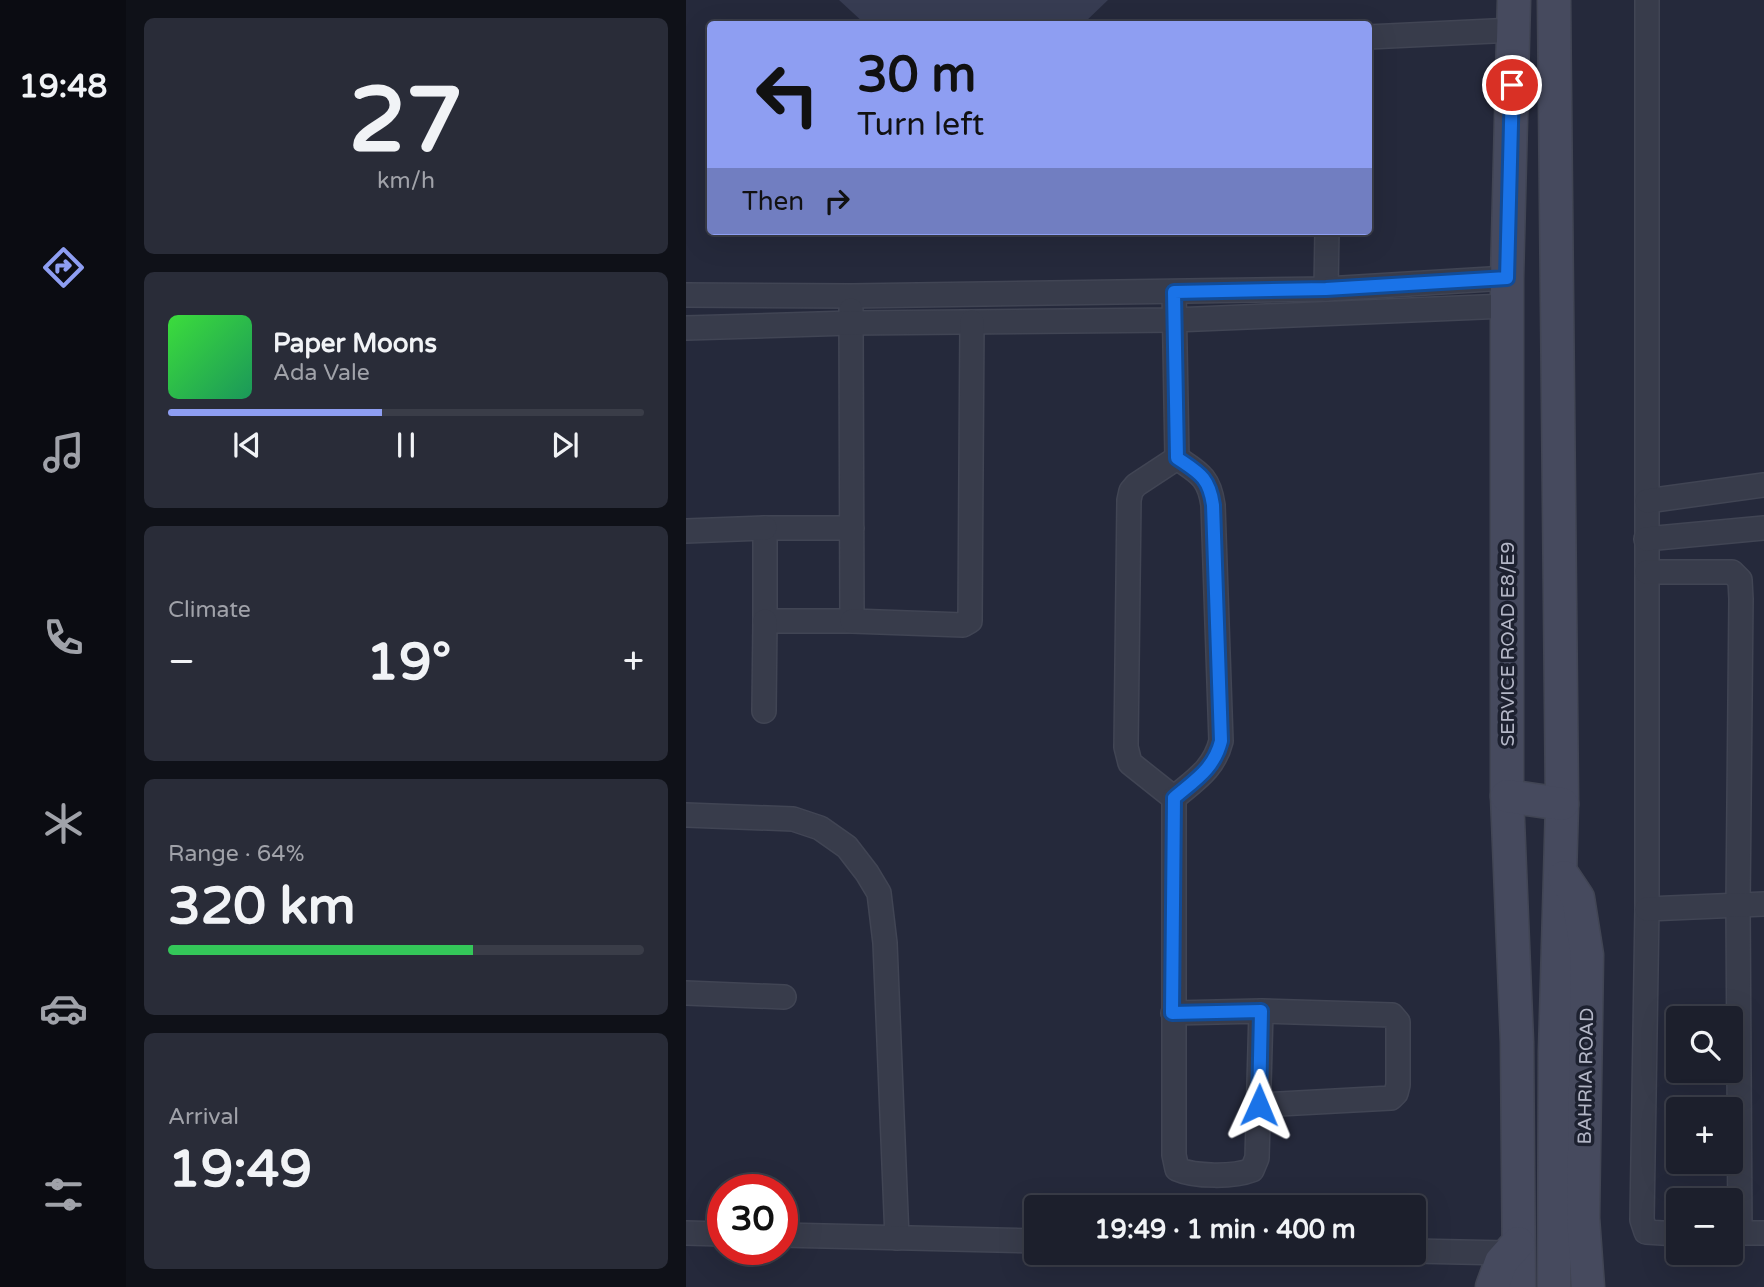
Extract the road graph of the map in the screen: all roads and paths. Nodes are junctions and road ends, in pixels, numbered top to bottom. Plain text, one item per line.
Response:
1 (1554, 0) edge
2 (1647, 0) edge
3 (1514, 15) edge
4 (1372, 36) edge
5 (1327, 235) edge
6 (1326, 289) junction
7 (1174, 292) junction
8 (1506, 292) junction
9 (686, 295) edge
10 (851, 296) junction
11 (1174, 320) junction
12 (972, 322) junction
13 (851, 323) junction
14 (686, 328) edge
15 (1177, 458) junction
16 (1764, 485) edge
17 (1647, 501) junction
18 (765, 528) junction
19 (852, 528) junction
20 (1764, 528) edge
21 (686, 531) edge
22 (1646, 539) junction
23 (1647, 572) junction
24 (765, 621) junction
25 (852, 621) junction
26 (764, 711) dead end
27 (1507, 796) junction
28 (1174, 798) junction
29 (1562, 804) junction
30 (686, 815) edge
31 (1560, 870) junction
32 (1764, 904) edge
33 (1738, 905) junction
34 (1647, 909) junction
35 (686, 993) edge
36 (784, 997) dead end
37 (1261, 1011) junction
38 (1172, 1013) junction
39 (1517, 1042) junction
40 (1555, 1052) junction
41 (1259, 1105) junction
42 (1736, 1188) edge
43 (686, 1233) edge
44 (1666, 1233) edge
45 (1743, 1233) edge
46 (1764, 1233) edge
47 (707, 1234) edge
48 (798, 1235) edge
49 (897, 1238) junction
50 (1024, 1241) edge
51 (1512, 1248) junction
52 (1426, 1251) edge
53 (1492, 1287) edge
54 (1519, 1287) edge
55 (1555, 1287) edge
56 (1588, 1287) edge

1 - 29 street
2 - 17 street
3 - 4 street
3 - 8 street, SERVICE ROAD E8/E9
5 - 6 street
6 - 7 street
6 - 8 street
7 - 10 street
7 - 11 street
8 - 11 street
8 - 27 street, SERVICE ROAD E8/E9
9 - 10 street
10 - 13 street
11 - 12 street
11 - 15 street
12 - 13 street
12 - 25 street
13 - 14 street
13 - 19 street
15 - 28 street
15 - 28 street
16 - 17 street
17 - 22 street
18 - 19 street
18 - 21 street
18 - 24 street
19 - 25 street
20 - 22 street
22 - 23 street
23 - 33 street
23 - 34 street
24 - 25 street
24 - 26 street
27 - 29 street
27 - 39 street, SERVICE ROAD E8/E9
28 - 38 street
29 - 31 street
30 - 49 street
31 - 40 street
31 - 56 street, BAHRIA ROAD
32 - 33 street
33 - 34 street
33 - 42 street
34 - 44 street
35 - 36 street
37 - 38 street
37 - 41 street
37 - 41 street
38 - 41 street
39 - 40 street
39 - 51 street, SERVICE ROAD E8/E9
40 - 55 street
43 - 47 street
45 - 46 street
48 - 49 street
49 - 50 street
51 - 52 street
51 - 53 street
51 - 54 street, SERVICE ROAD E8/E9

